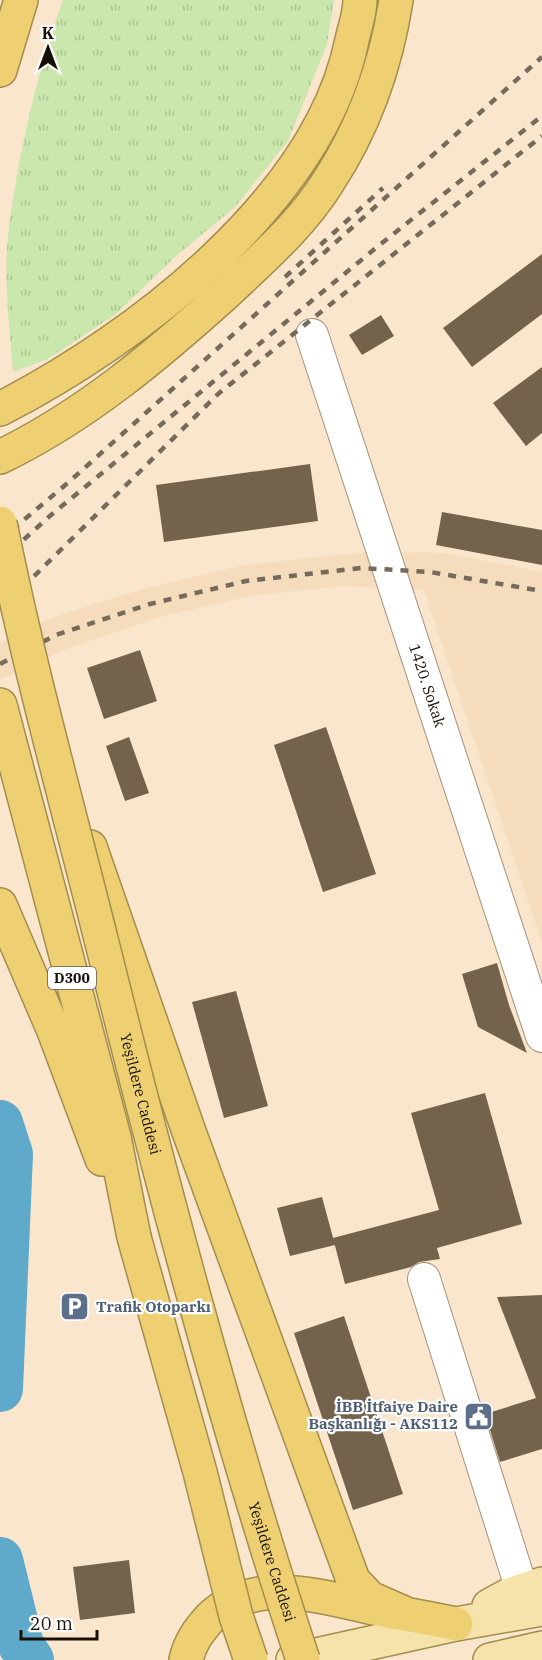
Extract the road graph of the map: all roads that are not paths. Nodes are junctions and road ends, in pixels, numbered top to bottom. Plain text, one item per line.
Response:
1 (21, 0) edge
2 (360, 0) edge
3 (396, 0) edge
4 (0, 70) edge
5 (312, 335) dead end
6 (0, 409) edge
7 (0, 457) edge
8 (0, 523) edge
9 (2, 712) edge
10 (53, 750) junction
11 (0, 905) edge
12 (542, 1036) edge
13 (134, 1237) junction
14 (424, 1279) dead end
15 (535, 1595) edge
16 (404, 1613) junction
17 (456, 1624) junction
18 (542, 1648) edge
19 (186, 1660) edge
20 (251, 1660) edge
21 (293, 1660) edge
22 (303, 1660) edge
23 (490, 1660) edge

1 - 4 highway
2 - 6 highway
3 - 7 highway
5 - 12 street, 1420. Sokak
8 - 10 highway, Yeşildere Caddesi, bridge
9 - 13 highway, D300
10 - 16 highway, bridge
10 - 22 highway, Yeşildere Caddesi, bridge
11 - 13 highway
13 - 20 highway, bridge
14 - 15 street
15 - 17 main road
16 - 17 highway
16 - 19 highway
17 - 21 main road
18 - 23 main road

